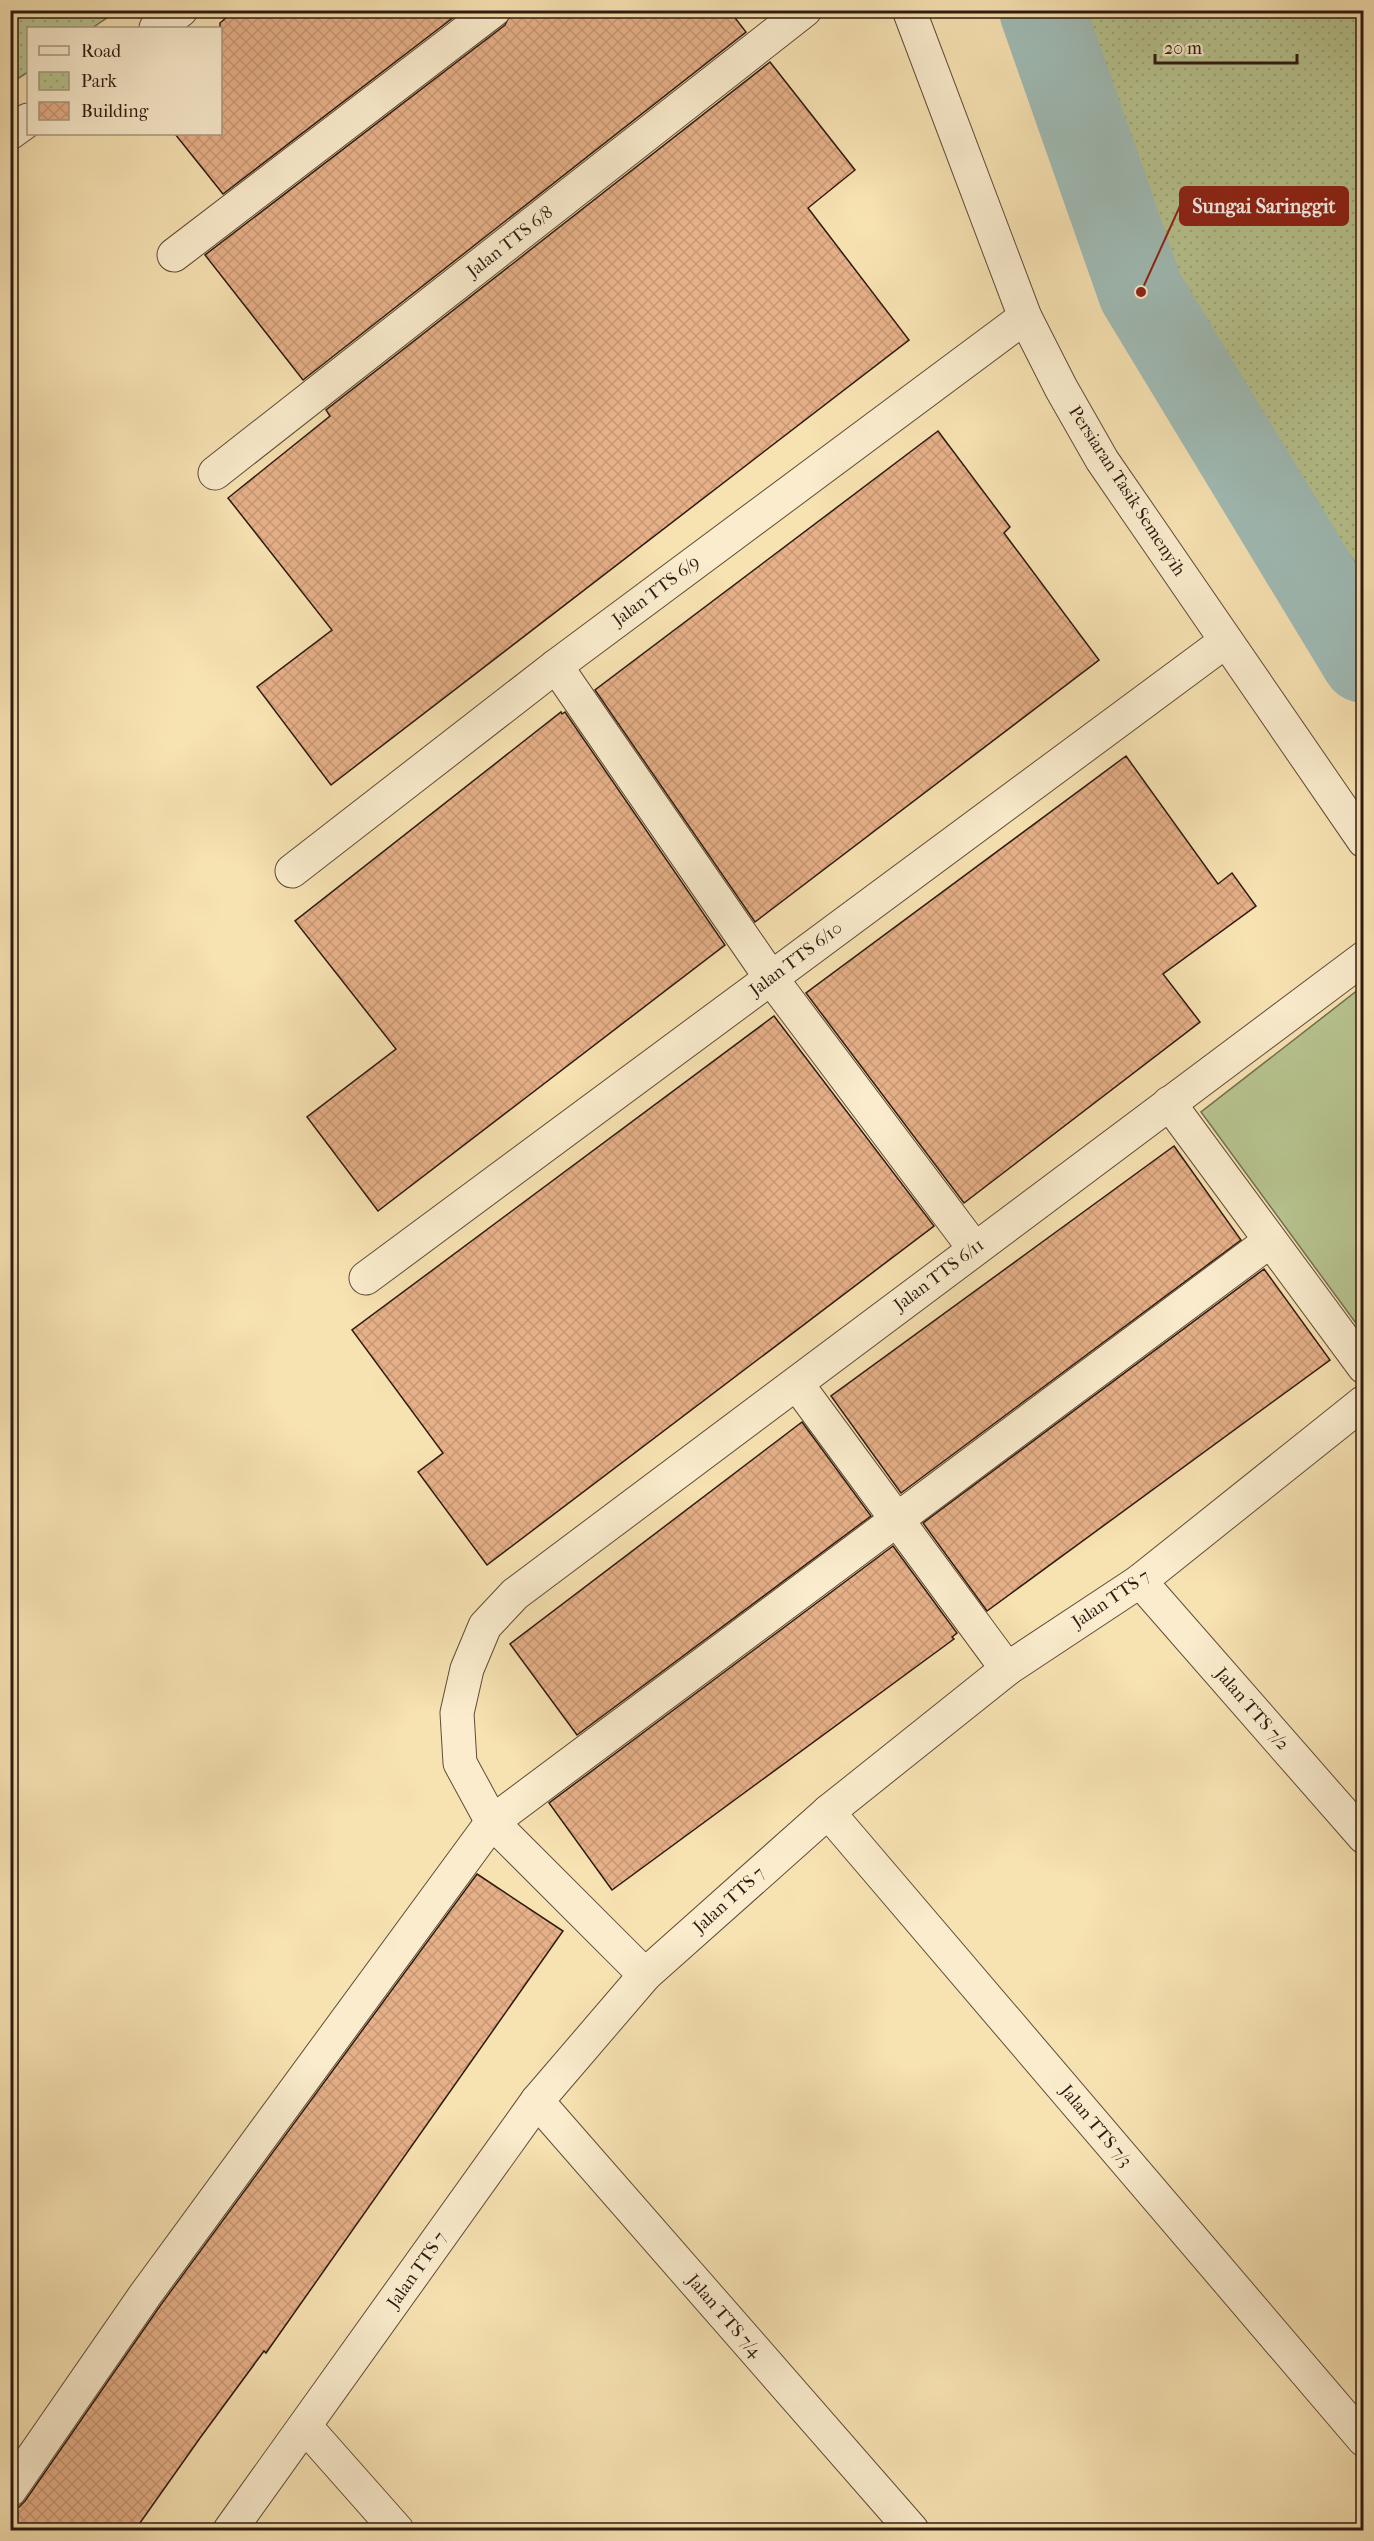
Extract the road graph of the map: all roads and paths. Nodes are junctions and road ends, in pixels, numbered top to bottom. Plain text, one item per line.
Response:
1 (181, 10) edge
2 (494, 10) edge
3 (805, 10) edge
4 (909, 10) edge
5 (157, 27) edge
6 (27, 121) edge
7 (10, 133) edge
8 (174, 255) dead end
9 (1024, 317) junction
10 (215, 473) dead end
11 (1226, 641) junction
12 (556, 666) junction
13 (1364, 842) edge
14 (292, 871) dead end
15 (1364, 958) edge
16 (771, 978) junction
17 (1169, 1103) junction
18 (1270, 1241) junction
19 (974, 1248) junction
20 (366, 1278) dead end
21 (1364, 1367) edge
22 (797, 1384) junction
23 (1364, 1402) edge
24 (896, 1520) junction
25 (1140, 1581) junction
26 (1007, 1669) junction
27 (828, 1812) junction
28 (492, 1822) junction
29 (1364, 1837) edge
30 (645, 1975) junction
31 (537, 2101) junction
32 (305, 2426) junction
33 (1364, 2440) edge
34 (10, 2490) edge
35 (230, 2530) edge
36 (396, 2530) edge
37 (912, 2530) edge

1 - 5 street
2 - 8 street
3 - 10 street, Jalan TTS 6/8
4 - 9 street, Persiaran Tasik Semenyih
6 - 7 street
9 - 11 street, Persiaran Tasik Semenyih
9 - 12 street, Jalan TTS 6/9
11 - 13 street, Persiaran Tasik Semenyih
11 - 16 street, Jalan TTS 6/10
12 - 14 street, Jalan TTS 6/9
12 - 16 street
15 - 17 street, Jalan TTS 6/11
16 - 19 street
16 - 20 street, Jalan TTS 6/10
17 - 18 street
17 - 19 street, Jalan TTS 6/11
18 - 21 street
18 - 24 street
19 - 22 street, Jalan TTS 6/11
22 - 24 street
22 - 28 street, Jalan TTS 6/11
23 - 25 street, Jalan TTS 7
24 - 26 street
24 - 28 street
25 - 26 street, Jalan TTS 7
25 - 29 street, Jalan TTS 7/2
26 - 27 street, Jalan TTS 7
27 - 30 street, Jalan TTS 7
27 - 33 street, Jalan TTS 7/3
28 - 30 street, Jalan TTS 6/11
28 - 34 street
30 - 31 street, Jalan TTS 7
31 - 32 street, Jalan TTS 7
31 - 37 street, Jalan TTS 7/4
32 - 35 street, Jalan TTS 7
32 - 36 street

